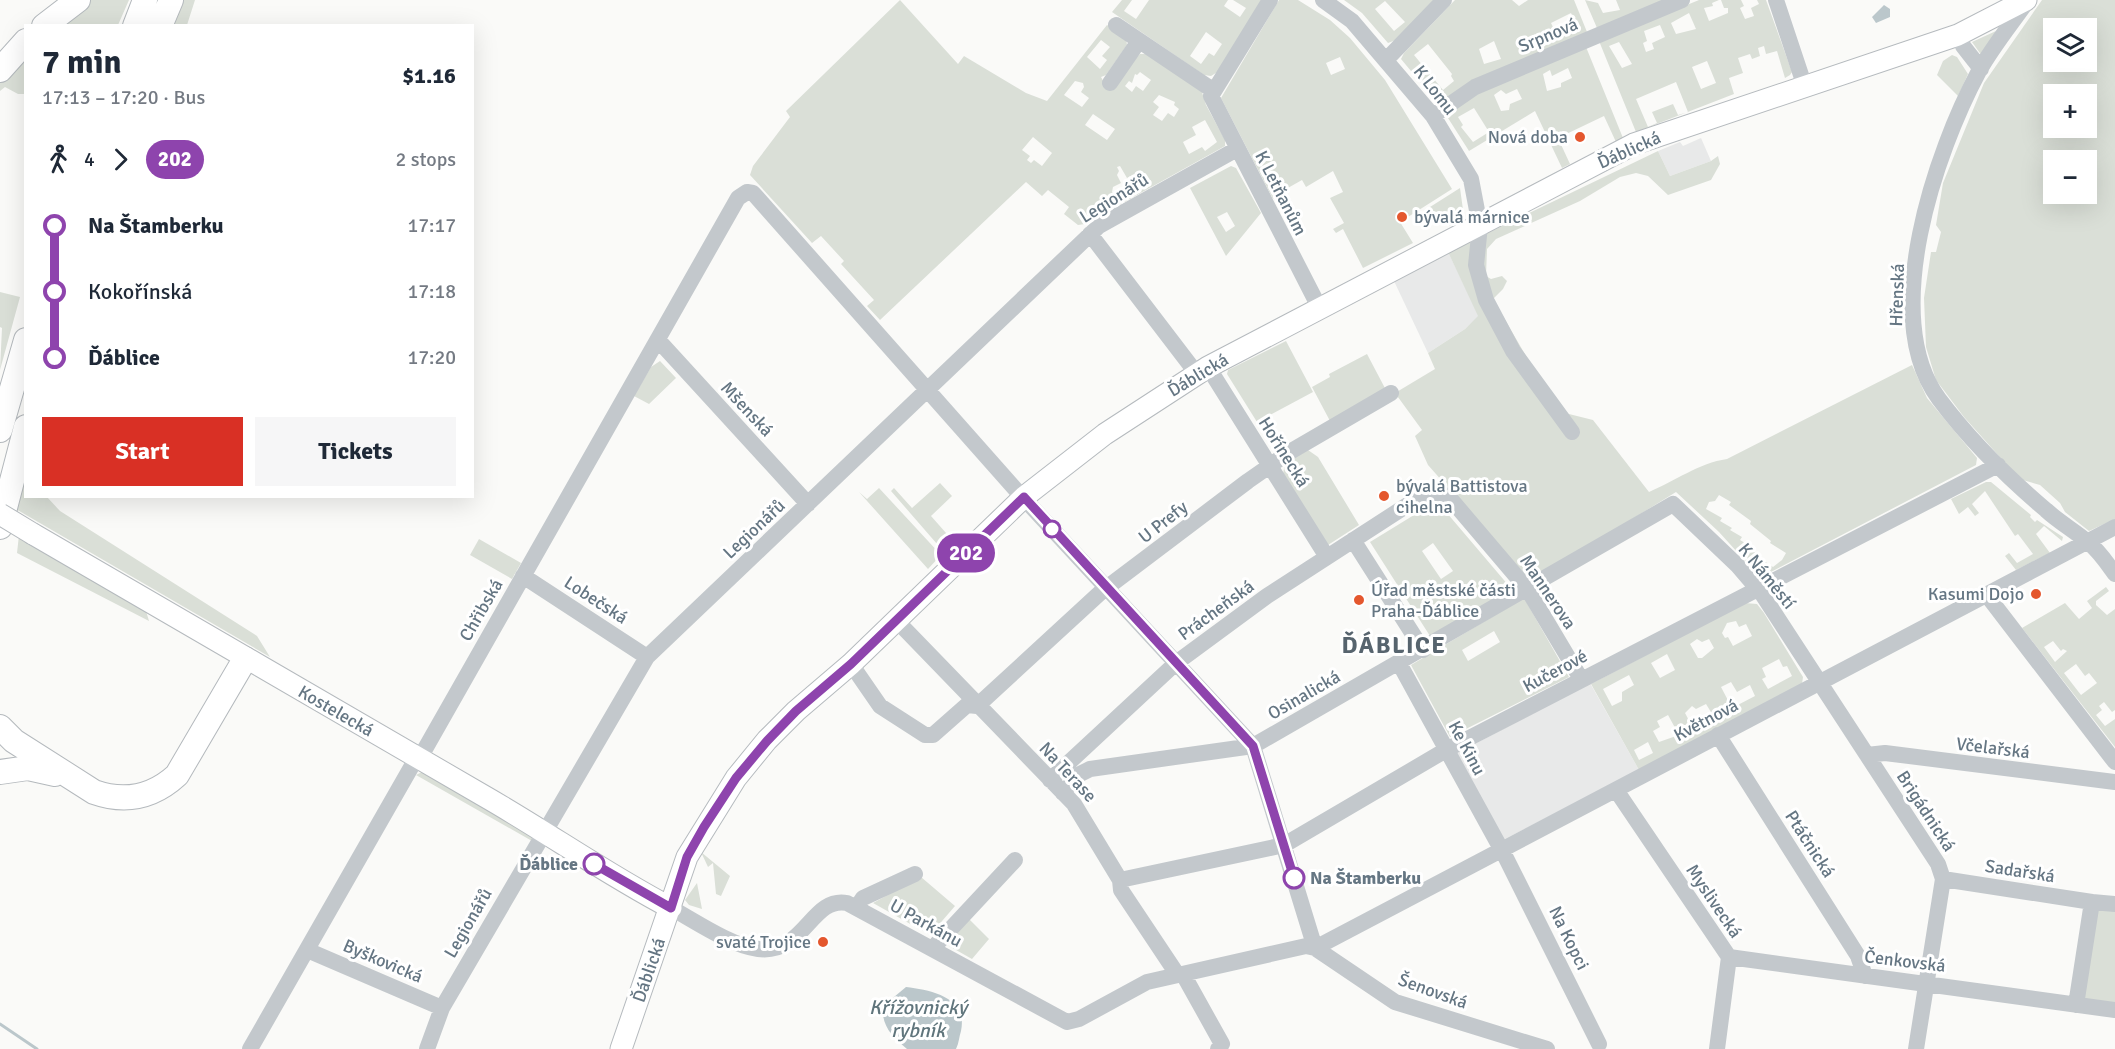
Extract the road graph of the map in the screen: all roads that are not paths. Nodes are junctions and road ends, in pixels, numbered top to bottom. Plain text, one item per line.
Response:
1 (78, 0) edge
2 (145, 0) edge
3 (171, 0) edge
4 (1270, 0) edge
5 (1323, 0) edge
6 (1444, 0) edge
7 (1682, 0) edge
8 (1776, 0) edge
9 (2027, 0) edge
10 (47, 24) edge
11 (136, 24) edge
12 (161, 24) edge
13 (1116, 25) dead end
14 (1139, 41) junction
15 (24, 43) edge
16 (1963, 46) dead end
17 (1386, 60) junction
18 (1981, 69) junction
19 (0, 70) edge
20 (1110, 83) dead end
21 (1805, 87) junction
22 (1213, 94) junction
23 (1433, 116) junction
24 (1237, 149) junction
25 (1480, 226) junction
26 (1090, 234) junction
27 (1319, 307) junction
28 (658, 340) junction
29 (24, 347) edge
30 (1202, 370) junction
31 (928, 390) junction
32 (1391, 393) dead end
33 (0, 430) edge
34 (1572, 432) dead end
35 (24, 435) edge
36 (1270, 465) junction
37 (1998, 465) junction
38 (1423, 495) joint
39 (1024, 497) junction
40 (808, 504) junction
41 (1673, 504) joint
42 (0, 514) edge
43 (0, 527) edge
44 (2115, 527) edge
45 (1353, 540) junction
46 (2087, 541) junction
47 (1327, 557) junction
48 (2115, 574) edge
49 (523, 576) junction
50 (1757, 588) junction
51 (1107, 589) junction
52 (1528, 590) junction
53 (1986, 594) junction
54 (896, 620) junction
55 (1423, 650) junction
56 (647, 657) junction
57 (245, 658) junction
58 (1176, 663) junction
59 (1400, 663) junction
60 (851, 664) junction
61 (1581, 679) junction
62 (1818, 682) junction
63 (977, 705) junction
64 (0, 727) edge
65 (1718, 735) junction
66 (1253, 746) junction
67 (1446, 750) junction
68 (1867, 755) junction
69 (417, 757) junction
70 (2115, 762) edge
71 (0, 772) edge
72 (74, 780) junction
73 (1050, 780) junction
74 (2115, 782) edge
75 (1616, 790) junction
76 (1063, 793) junction
77 (544, 830) junction
78 (1284, 845) junction
79 (1502, 850) junction
80 (1015, 860) dead end
81 (915, 874) dead end
82 (1943, 879) junction
83 (1120, 880) junction
84 (2092, 902) junction
85 (2115, 904) edge
86 (856, 907) junction
87 (671, 908) junction
88 (1315, 948) junction
89 (932, 949) junction
90 (308, 950) junction
91 (1729, 957) junction
92 (1176, 974) junction
93 (1865, 976) junction
94 (1925, 983) junction
95 (2076, 1005) junction
96 (442, 1008) junction
97 (2115, 1010) edge
98 (1599, 1044) dead end
99 (250, 1049) edge
100 (427, 1049) edge
101 (621, 1049) edge
102 (1218, 1049) edge
103 (1547, 1049) edge
104 (1717, 1049) edge
105 (1916, 1049) edge

1 - 10 highway
2 - 11 highway
3 - 12 highway
4 - 22 street
5 - 17 street, K Lomu
6 - 17 street
7 - 23 street, Srpnová
8 - 21 street
9 - 18 street, Hřenská
9 - 21 main road, Ďáblická
13 - 14 street
14 - 20 street
14 - 22 street
15 - 19 highway
16 - 18 street
17 - 23 street, K Lomu
18 - 37 street, Hřenská
21 - 25 main road, Ďáblická
22 - 24 street, K Letňanům
23 - 25 street, K Lomu
24 - 26 street, Legionářů
24 - 27 street, K Letňanům
25 - 27 main road, Ďáblická
25 - 34 street, K Lomu
26 - 30 street, Hořínecká
26 - 31 street, Legionářů
27 - 30 main road, Ďáblická
28 - 31 street, Chřibská
28 - 40 street, Mšenská
28 - 49 street, Chřibská
29 - 33 highway
30 - 36 street, Hořínecká
30 - 39 main road, Ďáblická
31 - 39 street
31 - 40 street, Legionářů
32 - 36 street, U Prefy
35 - 43 highway
36 - 47 street, Hořínecká
36 - 51 street, U Prefy
37 - 46 street, Hřenská
37 - 50 street, Kučerové
38 - 45 street, Prácheňská
38 - 52 street, Mannerova
39 - 51 street
39 - 54 main road, Ďáblická
40 - 56 street, Legionářů
41 - 50 street, K Náměstí
41 - 52 street, Osinalická
42 - 57 main road, Kostelecká, bridge
44 - 46 street, Květnová
45 - 47 street, Prácheňská
45 - 55 street
46 - 48 street, Hřenská
46 - 53 street, Květnová
47 - 58 street, Prácheňská
49 - 56 street, Lobečská
49 - 69 street, Chřibská
50 - 61 street, Kučerové
50 - 62 street, K Náměstí
51 - 58 street
51 - 63 street, U Prefy
52 - 55 street, Osinalická
52 - 61 street, Mannerova
53 - 62 street, Květnová
53 - 70 street
54 - 60 main road, Ďáblická
54 - 63 street, Na Terase
55 - 59 street, Osinalická
56 - 77 street, Legionářů
57 - 69 main road, Kostelecká
57 - 72 highway
58 - 66 street
58 - 73 street, Prácheňská
59 - 66 street, Osinalická
59 - 67 street, Ke Kinu
60 - 63 street, U Prefy
60 - 87 main road, Ďáblická
61 - 67 street, Kučerové
62 - 65 street, Květnová
62 - 68 street, Brigádnická
63 - 73 street, Na Terase
64 - 72 highway
65 - 75 street, Květnová
65 - 93 street, Ptáčnická
66 - 76 street, Osinalická
66 - 78 street
67 - 78 street, Kučerové
67 - 79 street, Ke Kinu
68 - 74 street, Včelařská
68 - 82 street, Brigádnická
69 - 77 main road, Kostelecká
69 - 90 street, Chřibská
71 - 72 highway
73 - 76 street, Na Terase
75 - 79 street, Květnová
75 - 91 street, Myslivecká
76 - 83 street, Na Terase
77 - 87 main road, Kostelecká
77 - 96 street, Legionářů
78 - 83 street, Kučerové
78 - 88 street
79 - 88 street, Květnová
79 - 98 street, Na Kopci
80 - 89 street
81 - 86 street
82 - 84 street, Sadařská
82 - 94 street, Brigádnická
83 - 92 street, Na Terase
84 - 85 street, Sadařská
84 - 95 street
86 - 87 street, U Parkánu
86 - 89 street, U Parkánu
87 - 101 main road, Ďáblická
88 - 92 street
88 - 103 street, Šenovská
89 - 92 street, U Parkánu
90 - 96 street, Byškovická
90 - 99 street, Chřibská
91 - 93 street, Čenkovská
91 - 104 street, Myslivecká
92 - 102 street
93 - 94 street, Čenkovská
94 - 95 street, Čenkovská
94 - 105 street, Brigádnická
95 - 97 street, Čenkovská
96 - 100 street, Legionářů

